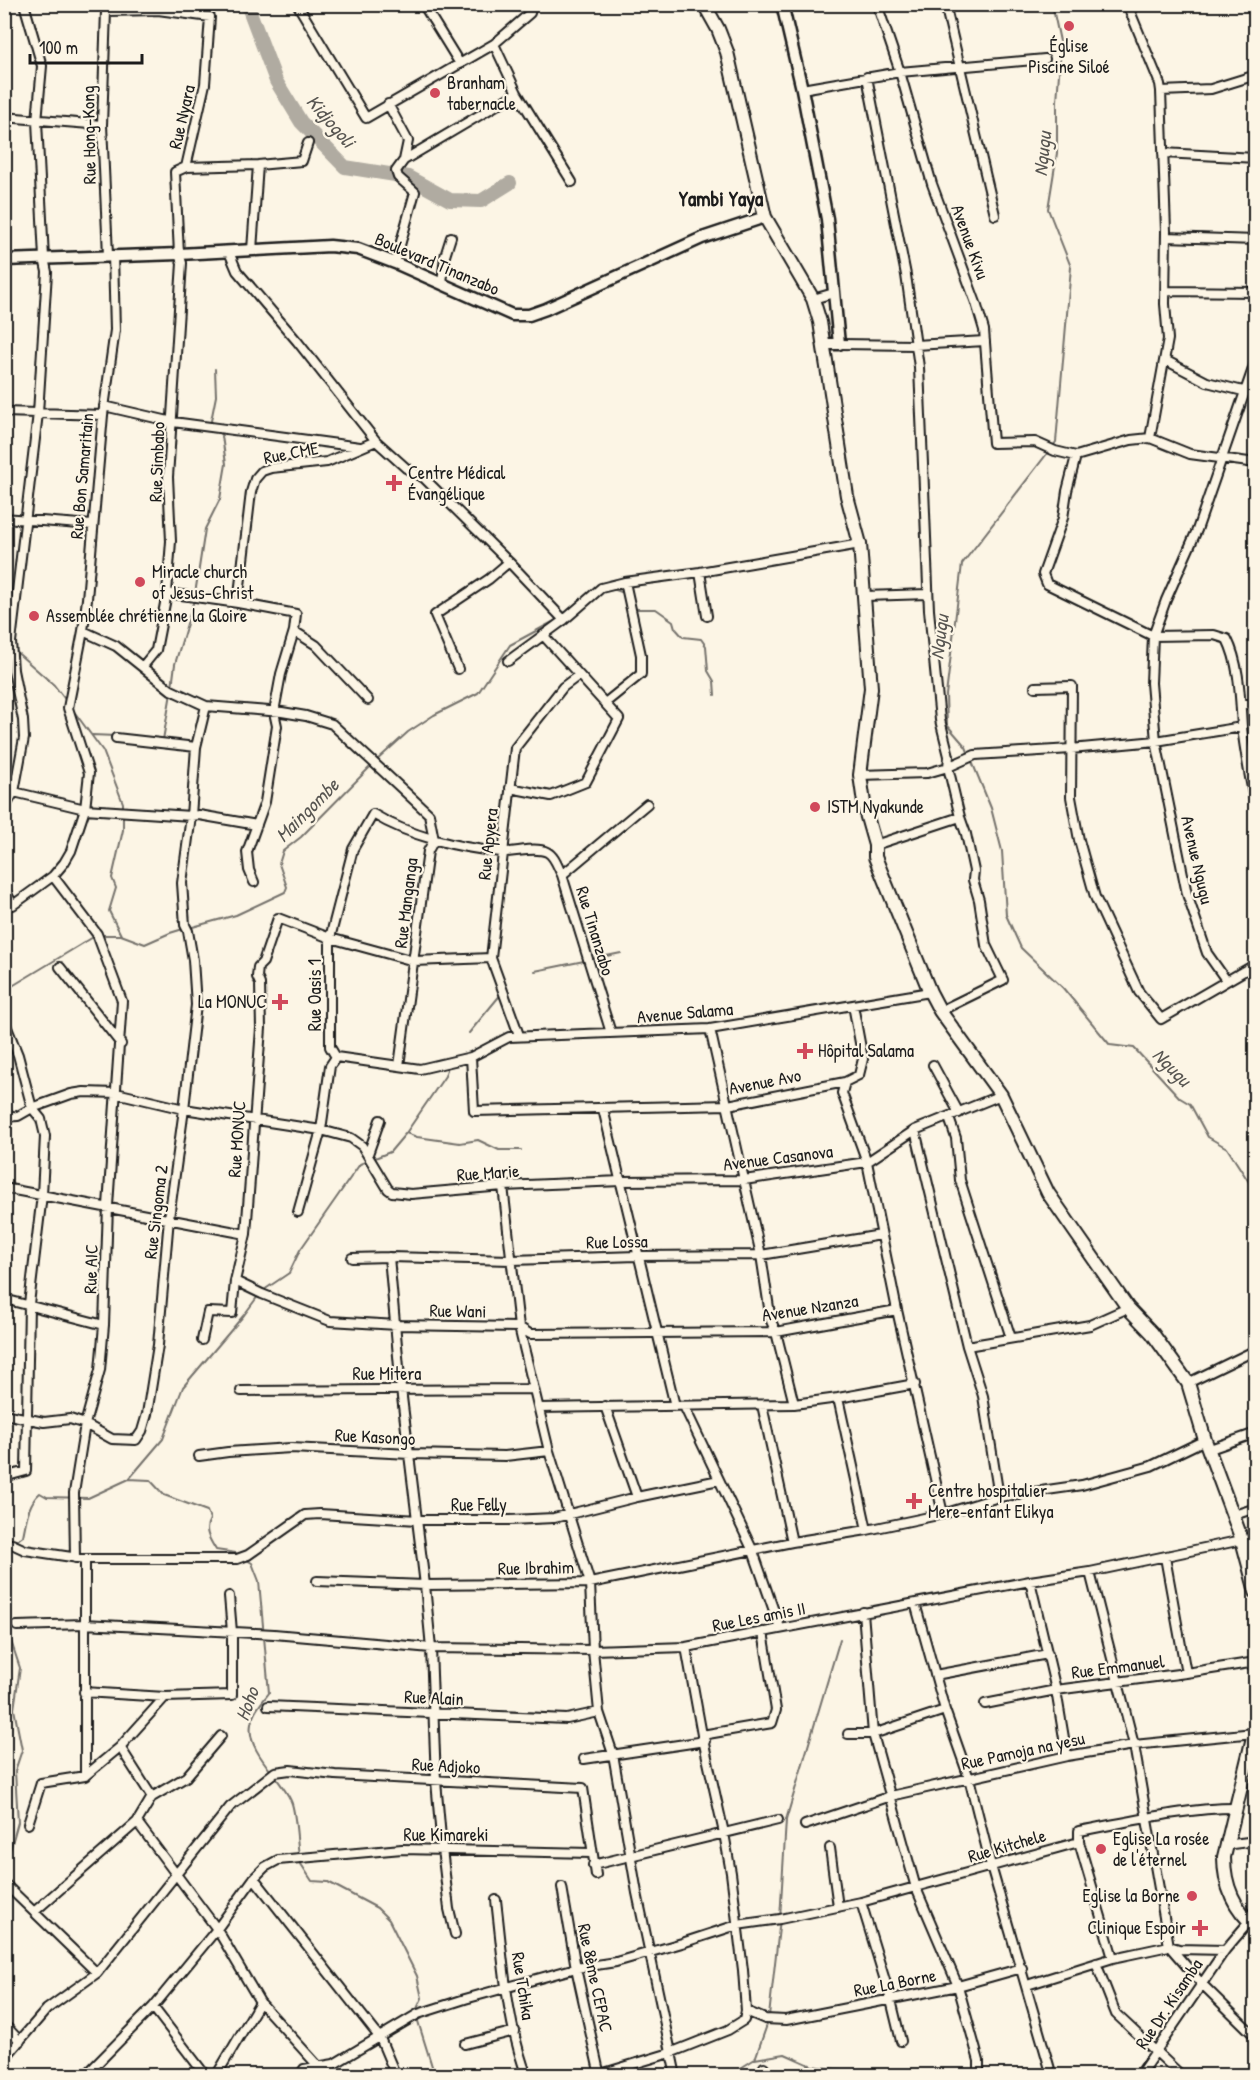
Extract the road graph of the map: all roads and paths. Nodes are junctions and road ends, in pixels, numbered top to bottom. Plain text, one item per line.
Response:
1 (24, 4) edge
2 (297, 4) edge
3 (423, 4) edge
4 (532, 4) edge
5 (704, 4) edge
6 (782, 4) edge
7 (877, 4) edge
8 (945, 4) edge
9 (1127, 4) edge
10 (106, 8) edge
11 (210, 17) joint
12 (494, 44) junction
13 (1045, 59) dead end
14 (460, 64) junction
15 (961, 66) junction
16 (900, 72) junction
17 (1256, 75) edge
18 (867, 77) junction
19 (802, 89) junction
20 (1161, 91) junction
21 (518, 93) junction
22 (388, 104) junction
23 (4, 117) edge
24 (37, 121) junction
25 (102, 125) junction
26 (308, 144) dead end
27 (1163, 153) junction
28 (1256, 158) edge
29 (404, 160) junction
30 (258, 165) junction
31 (186, 167) junction
32 (572, 182) dead end
33 (995, 215) dead end
34 (765, 217) junction
35 (451, 237) dead end
36 (1166, 237) junction
37 (1256, 240) edge
38 (252, 250) junction
39 (229, 252) junction
40 (179, 254) junction
41 (110, 255) junction
42 (44, 258) junction
43 (4, 260) edge
44 (396, 262) junction
45 (442, 283) junction
46 (1166, 291) junction
47 (1256, 292) edge
48 (834, 293) junction
49 (813, 299) junction
50 (985, 341) junction
51 (824, 344) junction
52 (839, 344) junction
53 (915, 345) junction
54 (1165, 360) junction
55 (1256, 360) edge
56 (1243, 391) junction
57 (104, 406) junction
58 (4, 412) edge
59 (38, 413) junction
60 (103, 415) junction
61 (173, 422) junction
62 (1150, 438) junction
63 (376, 441) junction
64 (360, 447) junction
65 (1076, 456) junction
66 (1223, 458) junction
67 (1256, 463) edge
68 (4, 518) edge
69 (26, 519) junction
70 (92, 525) junction
71 (860, 544) junction
72 (509, 562) junction
73 (700, 572) junction
74 (625, 582) junction
75 (167, 593) junction
76 (928, 594) junction
77 (865, 596) junction
78 (238, 603) junction
79 (707, 616) dead end
80 (563, 618) junction
81 (294, 630) junction
82 (83, 631) junction
83 (543, 636) junction
84 (1153, 636) junction
85 (508, 661) dead end
86 (143, 666) junction
87 (458, 669) dead end
88 (579, 675) junction
89 (1035, 687) dead end
90 (368, 700) dead end
91 (605, 703) junction
92 (1242, 704) junction
93 (1256, 704) edge
94 (206, 706) junction
95 (274, 712) junction
96 (1242, 727) junction
97 (116, 738) dead end
98 (1156, 741) junction
99 (196, 747) junction
100 (1071, 749) junction
101 (948, 766) junction
102 (860, 775) junction
103 (510, 788) junction
104 (14, 792) junction
105 (647, 804) dead end
106 (4, 809) edge
107 (85, 809) junction
108 (1256, 810) edge
109 (191, 816) junction
110 (960, 817) junction
111 (257, 825) junction
112 (434, 840) junction
113 (875, 845) junction
114 (502, 852) junction
115 (562, 875) junction
116 (53, 876) junction
117 (254, 882) dead end
118 (4, 888) edge
119 (330, 938) junction
120 (491, 958) junction
121 (414, 961) junction
122 (1256, 964) edge
123 (60, 967) dead end
124 (1226, 981) junction
125 (930, 992) junction
126 (853, 1005) junction
127 (940, 1011) junction
128 (4, 1020) edge
129 (710, 1029) junction
130 (611, 1033) junction
131 (519, 1035) junction
132 (121, 1044) junction
133 (336, 1057) junction
134 (471, 1057) junction
135 (933, 1065) dead end
136 (399, 1066) junction
137 (845, 1082) junction
138 (116, 1094) junction
139 (1001, 1095) junction
140 (728, 1105) junction
141 (32, 1108) junction
142 (184, 1109) junction
143 (603, 1109) junction
144 (959, 1113) junction
145 (4, 1117) edge
146 (949, 1118) junction
147 (380, 1120) dead end
148 (254, 1121) junction
149 (321, 1130) junction
150 (915, 1130) junction
151 (370, 1158) junction
152 (867, 1162) junction
153 (744, 1180) junction
154 (621, 1181) junction
155 (503, 1186) junction
156 (4, 1188) edge
157 (42, 1195) junction
158 (108, 1206) junction
159 (298, 1212) dead end
160 (169, 1218) junction
161 (246, 1234) junction
162 (881, 1235) junction
163 (761, 1255) junction
164 (637, 1256) junction
165 (389, 1257) junction
166 (352, 1258) dead end
167 (512, 1260) junction
168 (235, 1281) junction
169 (4, 1299) edge
170 (29, 1304) junction
171 (1128, 1308) junction
172 (897, 1310) junction
173 (104, 1325) junction
174 (397, 1325) junction
175 (519, 1328) junction
176 (656, 1332) junction
177 (776, 1332) junction
178 (1011, 1338) junction
179 (202, 1340) dead end
180 (967, 1346) junction
181 (1256, 1350) edge
182 (1188, 1383) junction
183 (915, 1384) junction
184 (401, 1389) junction
185 (534, 1389) junction
186 (241, 1391) dead end
187 (838, 1398) junction
188 (794, 1404) junction
189 (762, 1405) junction
190 (605, 1406) junction
191 (679, 1406) junction
192 (539, 1408) junction
193 (4, 1414) edge
194 (27, 1420) junction
195 (85, 1424) junction
196 (1256, 1433) edge
197 (1208, 1444) junction
198 (549, 1451) junction
199 (410, 1454) junction
200 (199, 1456) dead end
201 (4, 1477) edge
202 (719, 1480) junction
203 (637, 1497) junction
204 (999, 1497) junction
205 (1256, 1508) edge
206 (568, 1514) junction
207 (943, 1514) junction
208 (1234, 1515) junction
209 (418, 1520) junction
210 (867, 1530) junction
211 (1242, 1540) junction
212 (792, 1542) junction
213 (10, 1544) edge
214 (753, 1551) junction
215 (1165, 1557) junction
216 (75, 1558) junction
217 (85, 1559) junction
218 (1253, 1571) edge
219 (1090, 1572) junction
220 (317, 1581) dead end
221 (1030, 1581) junction
222 (590, 1583) junction
223 (425, 1585) junction
224 (1256, 1592) edge
225 (229, 1596) dead end
226 (915, 1603) junction
227 (862, 1612) junction
228 (84, 1624) junction
229 (17, 1626) dead end
230 (780, 1628) junction
231 (232, 1632) junction
232 (763, 1632) junction
233 (686, 1647) junction
234 (430, 1648) junction
235 (593, 1650) junction
236 (1048, 1654) junction
237 (1256, 1662) edge
238 (1186, 1673) junction
239 (935, 1675) junction
240 (1119, 1681) junction
241 (1056, 1690) junction
242 (84, 1692) junction
243 (165, 1697) junction
244 (985, 1704) dead end
245 (268, 1706) dead end
246 (945, 1710) junction
247 (599, 1712) junction
248 (432, 1713) junction
249 (1255, 1729) edge
250 (848, 1734) dead end
251 (873, 1734) junction
252 (221, 1736) dead end
253 (703, 1738) junction
254 (1134, 1745) junction
255 (120, 1747) junction
256 (613, 1754) junction
257 (1066, 1756) junction
258 (584, 1759) dead end
259 (1250, 1772) edge
260 (85, 1776) junction
261 (969, 1778) junction
262 (436, 1781) junction
263 (891, 1796) junction
264 (152, 1797) junction
265 (1234, 1808) junction
266 (1146, 1819) junction
267 (778, 1820) dead end
268 (137, 1822) junction
269 (28, 1824) dead end
270 (805, 1826) dead end
271 (724, 1833) junction
272 (1256, 1841) edge
273 (1079, 1842) junction
274 (1225, 1845) junction
275 (830, 1848) dead end
276 (442, 1849) junction
277 (591, 1853) junction
278 (631, 1856) junction
279 (594, 1865) junction
280 (991, 1866) junction
281 (596, 1875) dead end
282 (176, 1876) junction
283 (254, 1878) junction
284 (4, 1883) edge
285 (562, 1887) dead end
286 (916, 1888) junction
287 (496, 1900) dead end
288 (861, 1902) junction
289 (838, 1906) junction
290 (34, 1912) junction
291 (736, 1925) junction
292 (1252, 1925) edge
293 (217, 1929) junction
294 (455, 1934) dead end
295 (1169, 1946) junction
296 (1225, 1950) junction
297 (649, 1952) junction
298 (1113, 1958) junction
299 (1096, 1963) junction
300 (576, 1968) junction
301 (1022, 1968) junction
302 (97, 1973) junction
303 (1201, 1983) junction
304 (1027, 1984) junction
305 (957, 1986) junction
306 (507, 1988) junction
307 (891, 2000) junction
308 (261, 2002) junction
309 (153, 2007) junction
310 (746, 2011) junction
311 (4, 2024) edge
312 (514, 2031) junction
313 (1256, 2037) edge
314 (380, 2038) junction
315 (20, 2041) junction
316 (901, 2041) dead end
317 (465, 2044) dead end
318 (1155, 2051) junction
319 (670, 2053) junction
320 (4, 2059) edge
321 (319, 2067) junction
322 (764, 2067) dead end
323 (1256, 2070) edge
324 (598, 2075) edge
325 (85, 2076) edge
326 (206, 2076) edge
327 (216, 2076) edge
328 (299, 2076) edge
329 (396, 2076) edge
330 (527, 2076) edge
331 (676, 2076) edge
332 (768, 2076) edge
333 (979, 2076) edge
334 (1052, 2076) edge
335 (1139, 2076) edge
336 (1182, 2076) edge
337 (1252, 2076) edge

1 - 24 street
2 - 22 street
3 - 14 street
4 - 12 street
5 - 34 main road
6 - 19 street
7 - 16 street, Avenue Kivu
8 - 15 street
9 - 20 street
10 - 11 street, Rue Hong-Kong
10 - 25 street, Rue Hong-Kong
11 - 31 street, Rue Nyara
12 - 14 street
12 - 21 street
13 - 15 street
14 - 22 street
15 - 16 street
15 - 33 street
16 - 18 street
16 - 50 street, Avenue Kivu
17 - 20 street
18 - 19 street
18 - 53 street
19 - 48 street
20 - 27 street
21 - 29 street
21 - 32 street
22 - 29 street
23 - 24 street
24 - 25 street
24 - 42 street
25 - 41 street, Rue Hong-Kong
26 - 30 street
27 - 28 street
27 - 36 street
29 - 44 street
30 - 31 street
30 - 38 street
31 - 40 street, Rue Nyara
34 - 45 street, Boulevard Tinanzabo
34 - 49 main road
35 - 45 street
36 - 37 street
36 - 46 street
38 - 39 street, Boulevard Tinanzabo
38 - 44 street, Boulevard Tinanzabo
39 - 40 street, Boulevard Tinanzabo
39 - 63 street
40 - 41 street, Boulevard Tinanzabo
40 - 61 street, Rue Simbabo
41 - 42 street, Boulevard Tinanzabo
41 - 57 street, Rue Bon Samaritain
42 - 43 street, Boulevard Tinanzabo
42 - 59 street
44 - 45 street, Boulevard Tinanzabo
46 - 47 street
46 - 54 street
48 - 49 street
48 - 52 street
49 - 51 main road
50 - 53 street
50 - 65 street, Avenue Kivu
51 - 52 street
51 - 71 main road
52 - 53 street
53 - 76 street
54 - 56 street
54 - 62 street
55 - 56 street
56 - 66 street
57 - 60 street, Rue Bon Samaritain
57 - 61 street
58 - 59 street
59 - 60 street
59 - 69 street
60 - 70 street, Rue Bon Samaritain
61 - 64 street
61 - 75 street, Rue Simbabo
62 - 65 street
62 - 66 street
63 - 64 street, Rue CME
63 - 72 street
64 - 78 street, Rue CME
65 - 84 street
66 - 67 street
66 - 84 street, Avenue Ngugu
68 - 69 street
69 - 70 street
69 - 104 street
70 - 82 street, Rue Bon Samaritain
71 - 73 street
71 - 77 main road
72 - 80 street
72 - 87 street
73 - 74 street
73 - 79 street
74 - 80 street
74 - 91 street
75 - 78 street
75 - 86 street, Rue Simbabo
76 - 77 street
76 - 101 street
77 - 102 main road
78 - 81 street
80 - 83 street
81 - 90 street
81 - 95 street
82 - 86 street
82 - 107 street, Rue Bon Samaritain
83 - 85 street
83 - 88 street
84 - 92 street
84 - 98 street, Avenue Ngugu
86 - 94 street
88 - 91 street
88 - 103 street, Rue Apyera
89 - 100 street
91 - 103 street
92 - 93 street
92 - 96 street
94 - 95 street
94 - 99 street
95 - 111 street
95 - 112 street, Rue Manganga
96 - 98 street
96 - 108 street
97 - 99 street
98 - 100 street
98 - 124 street, Avenue Ngugu
99 - 109 street
100 - 101 street
100 - 124 street
101 - 102 street
101 - 110 street
102 - 113 main road
103 - 114 street, Rue Apyera
104 - 106 street
104 - 107 street
105 - 115 street, Rue Tinanzabo
107 - 109 street
107 - 116 street
109 - 111 street
109 - 142 street, Rue Singoma 2
110 - 113 street
110 - 127 street
111 - 117 street
112 - 114 street
112 - 119 street, Rue Oasis 1
112 - 121 street, Rue Manganga
113 - 125 main road
114 - 115 street
114 - 120 street, Rue Apyera
115 - 130 street, Rue Tinanzabo
116 - 118 street
116 - 132 street, Rue AIC
119 - 121 street
119 - 133 street, Rue Oasis 1
119 - 148 street, Rue MONUC
120 - 121 street
120 - 131 street, Rue Apyera
121 - 136 street, Rue Manganga
122 - 124 street
123 - 132 street
125 - 126 street, Avenue Salama
125 - 127 main road
126 - 129 street, Avenue Salama
126 - 137 street
127 - 139 main road
128 - 141 street
129 - 130 street, Avenue Salama
129 - 140 street
130 - 131 street, Avenue Salama
131 - 134 street
132 - 138 street, Rue AIC
133 - 136 street
133 - 149 street, Rue Oasis 1
134 - 136 street
134 - 143 street, Avenue Avo
135 - 144 street
137 - 140 street, Avenue Avo
137 - 152 street
138 - 141 street
138 - 142 street
138 - 158 street, Rue AIC
139 - 144 street
139 - 171 main road
140 - 143 street, Avenue Avo
140 - 153 street
141 - 145 street
141 - 157 street
142 - 148 street
142 - 160 street, Rue Singoma 2
143 - 154 street
144 - 146 street
146 - 150 street
146 - 178 street
147 - 151 street
148 - 149 street
148 - 161 street, Rue MONUC
149 - 151 street
149 - 159 street, Rue Oasis 1
150 - 152 street
150 - 180 street
151 - 155 street, Rue Marie
152 - 153 street, Avenue Casanova
152 - 162 street
153 - 154 street, Avenue Casanova
153 - 163 street
154 - 155 street, Rue Marie
154 - 164 street
155 - 167 street
156 - 157 street
157 - 158 street
157 - 170 street
158 - 160 street
158 - 173 street, Rue AIC
160 - 161 street
160 - 195 street, Rue Singoma 2
161 - 168 street, Rue MONUC
162 - 163 street, Rue Lossa
162 - 172 street
163 - 164 street, Rue Lossa
163 - 177 street
164 - 167 street, Rue Lossa
164 - 176 street
165 - 166 street, Rue Lossa
165 - 167 street, Rue Lossa
165 - 174 street
167 - 175 street
168 - 174 street, Rue Wani
168 - 179 street, Rue MONUC
169 - 170 street
170 - 173 street
170 - 194 street
171 - 178 street
171 - 182 main road
172 - 177 street, Avenue Nzanza
172 - 183 street
173 - 195 street, Rue AIC
174 - 175 street, Rue Wani
174 - 184 street
175 - 176 street, Rue Wani
175 - 185 street
176 - 177 street, Avenue Nzanza
176 - 191 street
177 - 188 street
178 - 180 street
180 - 204 street
181 - 182 street
182 - 197 main road
183 - 187 street
183 - 207 street
184 - 185 street, Rue Mitera
184 - 186 street, Rue Mitera
184 - 199 street
185 - 192 street
187 - 188 street
187 - 210 street
188 - 189 street
189 - 191 street
189 - 212 street
190 - 191 street
190 - 192 street
190 - 203 street
191 - 202 street
192 - 198 street
193 - 194 street
194 - 195 street
194 - 201 street
195 - 216 street, Rue AIC
196 - 197 street, Rue Ibrahim
197 - 204 street, Rue Ibrahim
197 - 208 main road
198 - 199 street, Rue Kasongo
198 - 206 street
199 - 200 street, Rue Kasongo
199 - 209 street
202 - 203 street, Rue Felly
202 - 214 street
203 - 206 street, Rue Felly
204 - 207 street, Rue Ibrahim
205 - 208 street
206 - 209 street, Rue Felly
206 - 222 street
207 - 210 street, Rue Ibrahim
208 - 211 main road
209 - 217 street, Rue Felly
209 - 223 street
210 - 212 street, Rue Ibrahim
211 - 215 street, Rue Les amis II
211 - 218 main road
212 - 214 street, Rue Ibrahim
213 - 216 street, Rue Felly
214 - 222 street, Rue Ibrahim
214 - 230 street
215 - 219 street, Rue Les amis II
215 - 238 street
216 - 217 street, Rue Felly
217 - 228 street
218 - 224 main road
219 - 221 street, Rue Les amis II
219 - 240 street
220 - 223 street, Rue Ibrahim
221 - 226 street, Rue Les amis II
221 - 236 street
222 - 223 street, Rue Ibrahim
222 - 235 street
223 - 234 street
225 - 231 street
226 - 227 street, Rue Les amis II
226 - 239 street
227 - 230 street, Rue Les amis II
227 - 251 street
228 - 229 street, Rue Les amis II
228 - 231 street, Rue Les amis II
228 - 242 street
230 - 232 street, Rue Les amis II
231 - 234 street, Rue Les amis II
231 - 243 street
232 - 233 street, Rue Les amis II
232 - 253 street
233 - 235 street, Rue Les amis II
233 - 253 street
234 - 235 street, Rue Les amis II
234 - 248 street
235 - 247 street
236 - 239 street, Rue Emmanuel
236 - 241 street
237 - 238 street, Rue Emmanuel
238 - 240 street, Rue Emmanuel
239 - 246 street
240 - 241 street, Rue Emmanuel
240 - 254 street
241 - 244 street, Rue Emmanuel
241 - 257 street
242 - 243 street
242 - 260 street
243 - 255 street
245 - 248 street, Rue Alain
246 - 251 street
246 - 261 street
247 - 248 street, Rue Alain
247 - 256 street
248 - 262 street
249 - 254 street, Rue Pamoja na yesu
249 - 259 main road
250 - 251 street
251 - 263 street
252 - 264 street
253 - 256 street
253 - 271 street
254 - 257 street, Rue Pamoja na yesu
254 - 266 street
255 - 260 street
255 - 264 street
256 - 258 street
256 - 278 street
257 - 261 street, Rue Pamoja na yesu
259 - 265 main road
260 - 269 street
261 - 263 street, Rue Pamoja na yesu
261 - 280 street
262 - 276 street
262 - 277 street, Rue Adjoko
262 - 282 street, Rue Adjoko
263 - 270 street, Rue Pamoja na yesu
263 - 286 street
264 - 268 street
265 - 266 street, Rue Kitchele
265 - 274 main road
266 - 273 street, Rue Kitchele
266 - 295 street
267 - 271 street
268 - 282 street
268 - 290 street
271 - 278 street
271 - 291 street
272 - 274 street
273 - 280 street, Rue Kitchele
273 - 298 street
274 - 292 main road
275 - 289 street
276 - 277 street, Rue Kimareki
276 - 283 street, Rue Kimareki
276 - 294 street
277 - 279 street
278 - 279 street
278 - 297 street
279 - 281 street
280 - 286 street, Rue Kitchele
280 - 301 street
282 - 293 street
282 - 302 street
283 - 293 street, Rue Kimareki
283 - 314 street
284 - 290 street
285 - 300 street, Rue 8ème CEPAC
286 - 288 street, Rue Kitchele
286 - 305 street
287 - 306 street, Rue Tchika
288 - 289 street, Rue Kitchele
288 - 307 street
289 - 291 street, Rue Kitchele
290 - 302 street
291 - 297 street, Rue Kitchele
291 - 310 street
292 - 296 street, Rue Dr. Kisamba
293 - 308 street
293 - 309 street, Rue Kimareki
295 - 296 street
295 - 298 street
295 - 303 street
296 - 303 street, Rue Dr. Kisamba
297 - 300 street, Rue Kitchele
297 - 319 street
298 - 299 street
299 - 304 street
299 - 318 street
300 - 306 street, Rue Kitchele
300 - 324 street, Rue 8ème CEPAC
301 - 304 street
301 - 305 street, Rue La Borne
302 - 315 street
303 - 313 street
303 - 318 street, Rue Dr. Kisamba
304 - 334 street
305 - 307 street, Rue La Borne
305 - 333 street
306 - 312 street, Rue Tchika
306 - 314 street, Rue Kitchele
307 - 310 street, Rue La Borne
307 - 316 street
308 - 321 street
308 - 327 street
309 - 325 street, Rue Kimareki
309 - 326 street
310 - 319 street
311 - 315 street
312 - 317 street
312 - 330 street, Rue Tchika
314 - 321 street, Rue Kitchele
314 - 329 street
315 - 320 street
318 - 335 street, Rue Dr. Kisamba
318 - 336 street
319 - 324 street
319 - 331 street
321 - 328 street, Rue Kitchele
322 - 332 street
323 - 337 street

